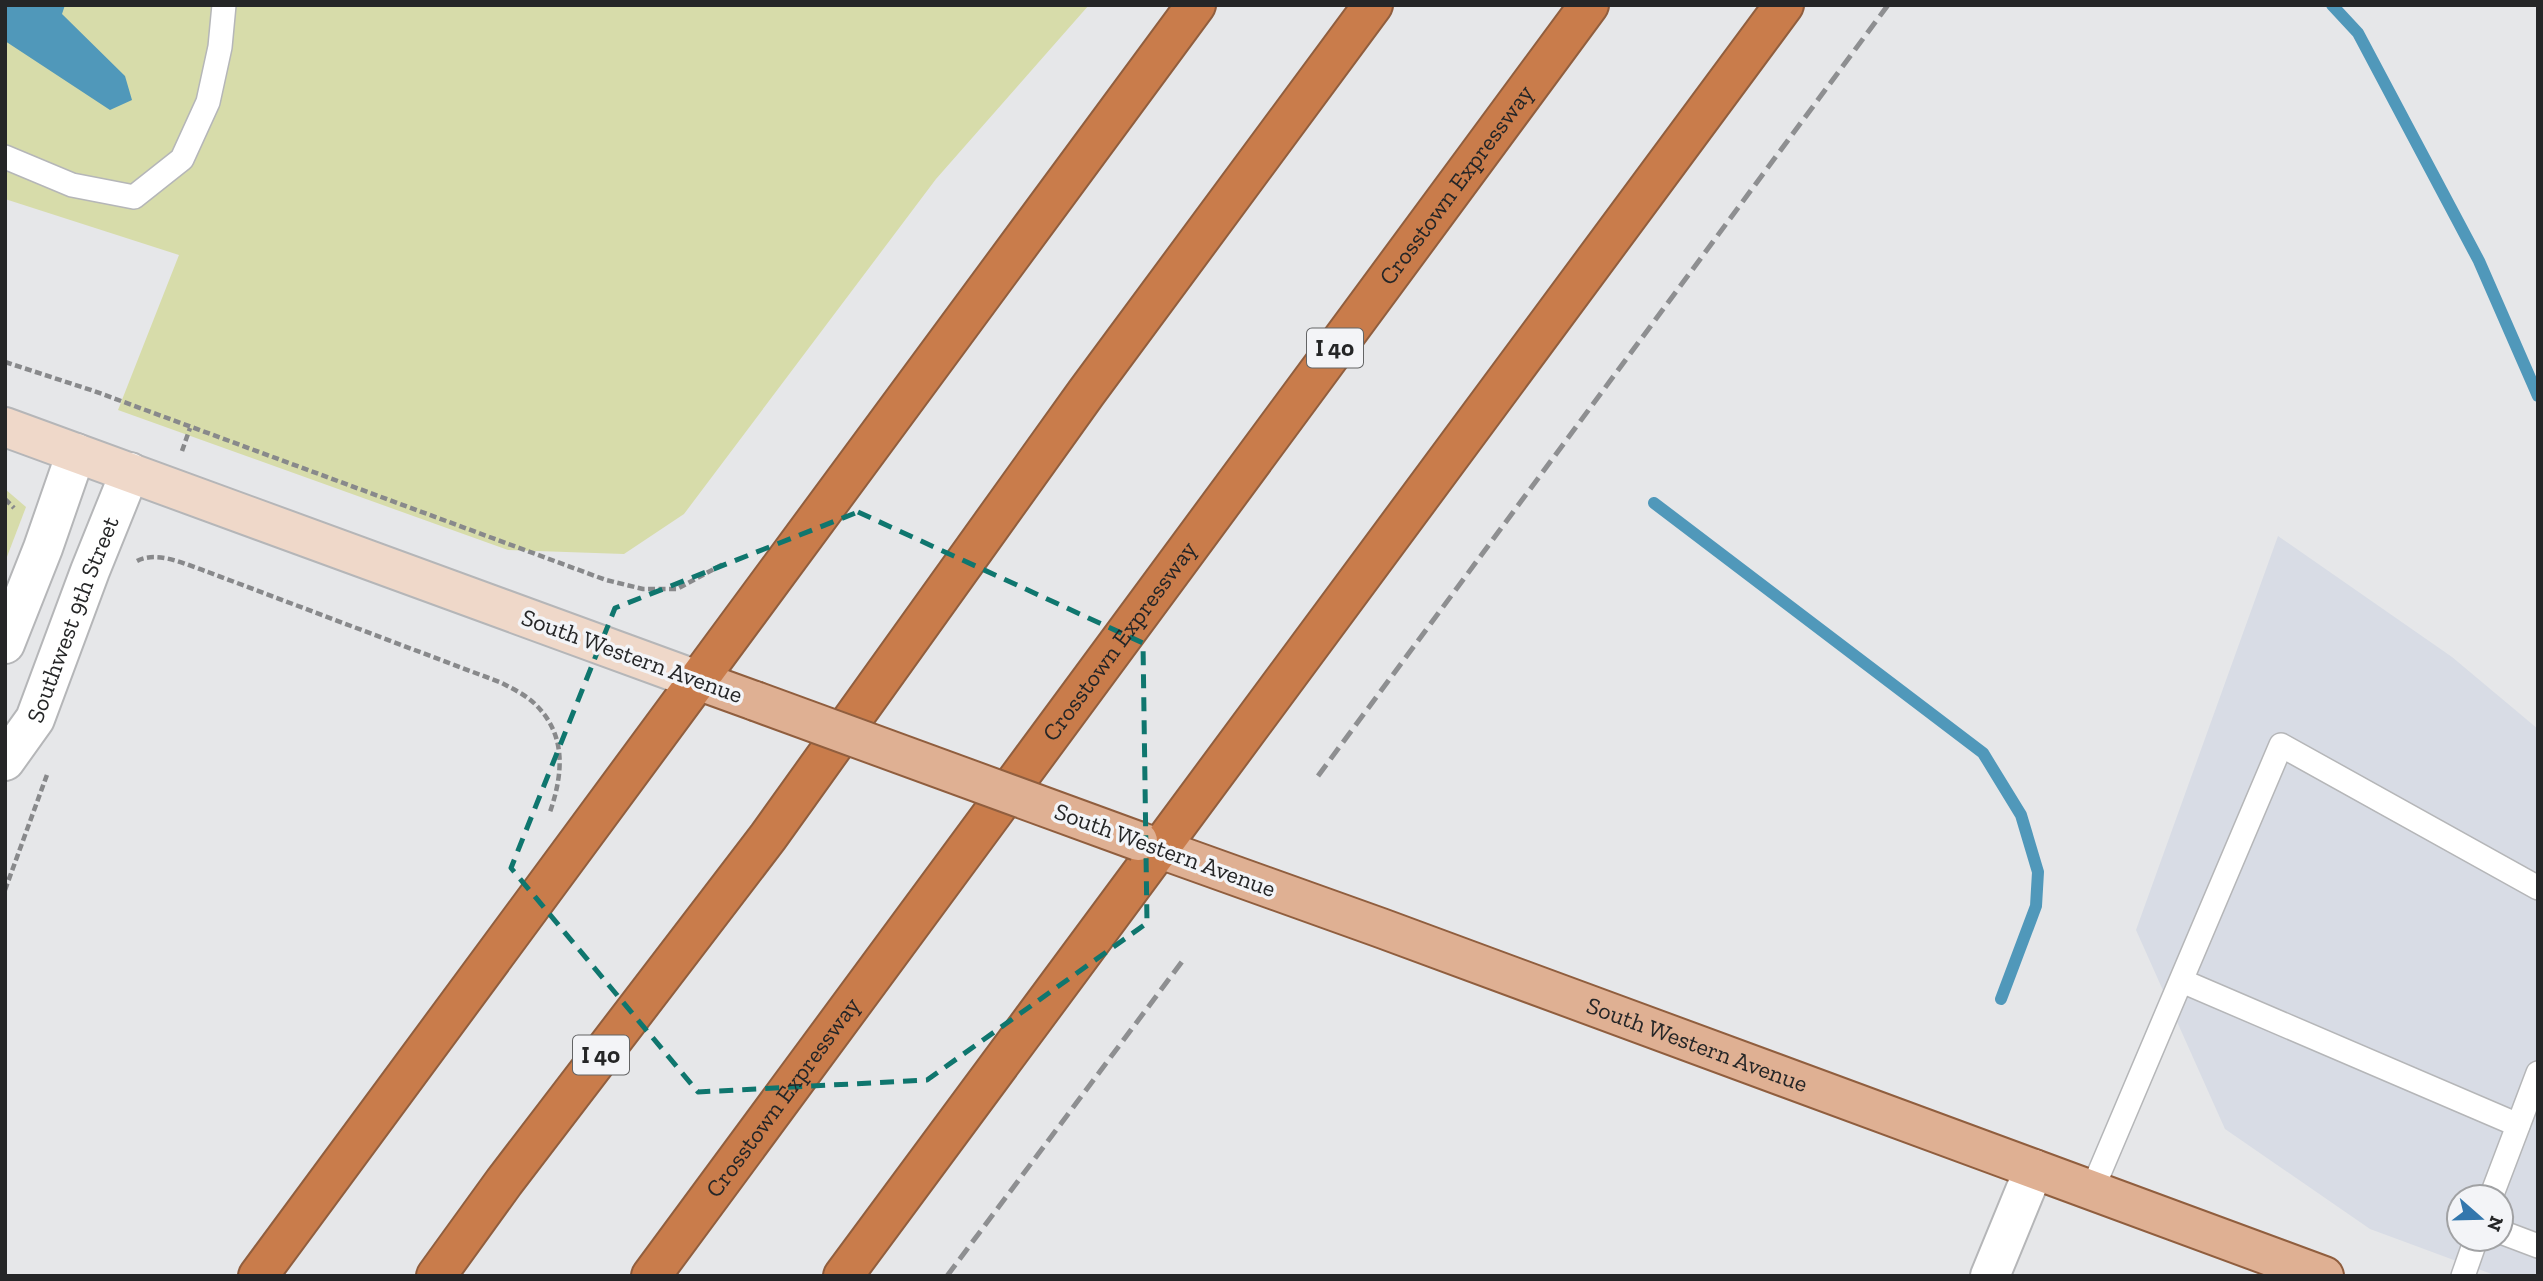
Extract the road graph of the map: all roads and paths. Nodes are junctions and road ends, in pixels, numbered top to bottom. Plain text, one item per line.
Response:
1 (225, 5) edge
2 (1196, 5) edge
3 (1373, 5) edge
4 (1588, 5) edge
5 (1784, 5) edge
6 (5, 157) edge
7 (5, 362) edge
8 (5, 427) edge
9 (76, 453) junction
10 (130, 472) junction
11 (133, 563) dead end
12 (725, 563) dead end
13 (5, 644) edge
14 (697, 680) junction
15 (52, 760) dead end
16 (5, 761) edge
17 (548, 817) dead end
18 (1149, 845) junction
19 (2538, 888) edge
20 (5, 890) edge
21 (2182, 981) junction
22 (2538, 1073) edge
23 (2518, 1125) junction
24 (2034, 1169) junction
25 (2496, 1183) edge
26 (2092, 1190) junction
27 (2515, 1237) edge
28 (2538, 1246) edge
29 (2471, 1253) edge
30 (258, 1276) edge
31 (436, 1276) edge
32 (651, 1276) edge
33 (843, 1276) edge
34 (1990, 1276) edge
35 (2324, 1276) edge
36 (2463, 1276) edge

1 - 6 lane
2 - 14 highway
3 - 31 highway, I 40
4 - 32 highway, Crosstown Expressway / I 40
5 - 18 highway
7 - 12 path
8 - 9 main road, South Western Avenue
9 - 10 main road, South Western Avenue
9 - 13 street
10 - 14 main road, South Western Avenue
10 - 16 street, Southwest 9th Street
11 - 17 path
14 - 18 main road, South Western Avenue, bridge
14 - 30 highway
15 - 20 path
18 - 24 main road, South Western Avenue
18 - 33 highway
19 - 21 lane
21 - 23 lane
21 - 26 lane
22 - 23 lane
23 - 25 lane
24 - 26 main road, South Western Avenue
24 - 34 street
26 - 35 main road, South Western Avenue
27 - 28 lane
29 - 36 lane

